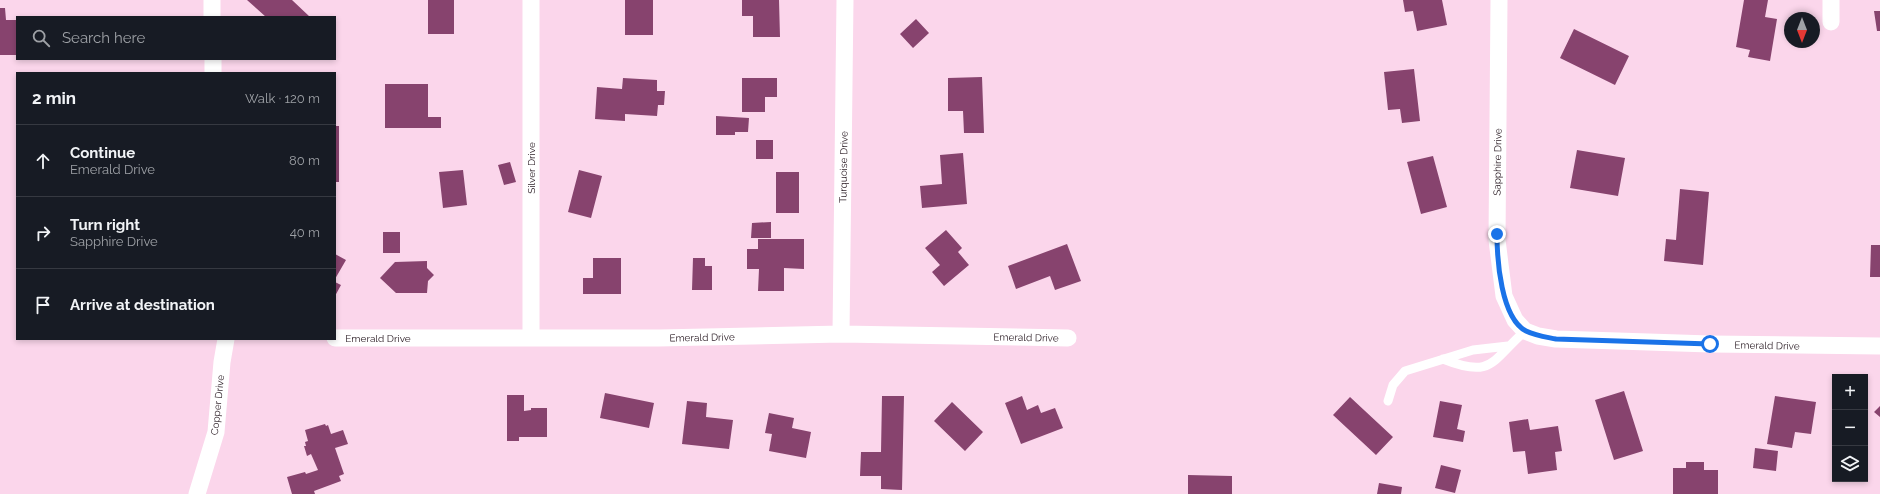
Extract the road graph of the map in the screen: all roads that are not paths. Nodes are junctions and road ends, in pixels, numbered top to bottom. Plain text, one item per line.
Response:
1 (212, 0) edge
2 (531, 0) edge
3 (845, 0) edge
4 (1499, 0) edge
5 (1831, 0) edge
6 (212, 16) edge
7 (1831, 22) dead end
8 (213, 60) edge
9 (213, 72) edge
10 (1520, 326) junction
11 (841, 334) junction
12 (531, 337) junction
13 (336, 338) edge
14 (1068, 338) dead end
15 (226, 340) edge
16 (1508, 346) junction
17 (1880, 346) edge
18 (1443, 359) junction
19 (1388, 401) dead end
20 (197, 494) edge

1 - 6 street
2 - 12 street, Silver Drive
3 - 11 street, Turquoise Drive
4 - 10 street, Sapphire Drive
5 - 7 street
8 - 9 street
10 - 16 lane
10 - 17 street, Emerald Drive
11 - 12 street, Emerald Drive
11 - 14 street, Emerald Drive
12 - 13 street, Emerald Drive
15 - 20 street, Copper Drive
16 - 18 lane
16 - 18 lane
18 - 19 lane

